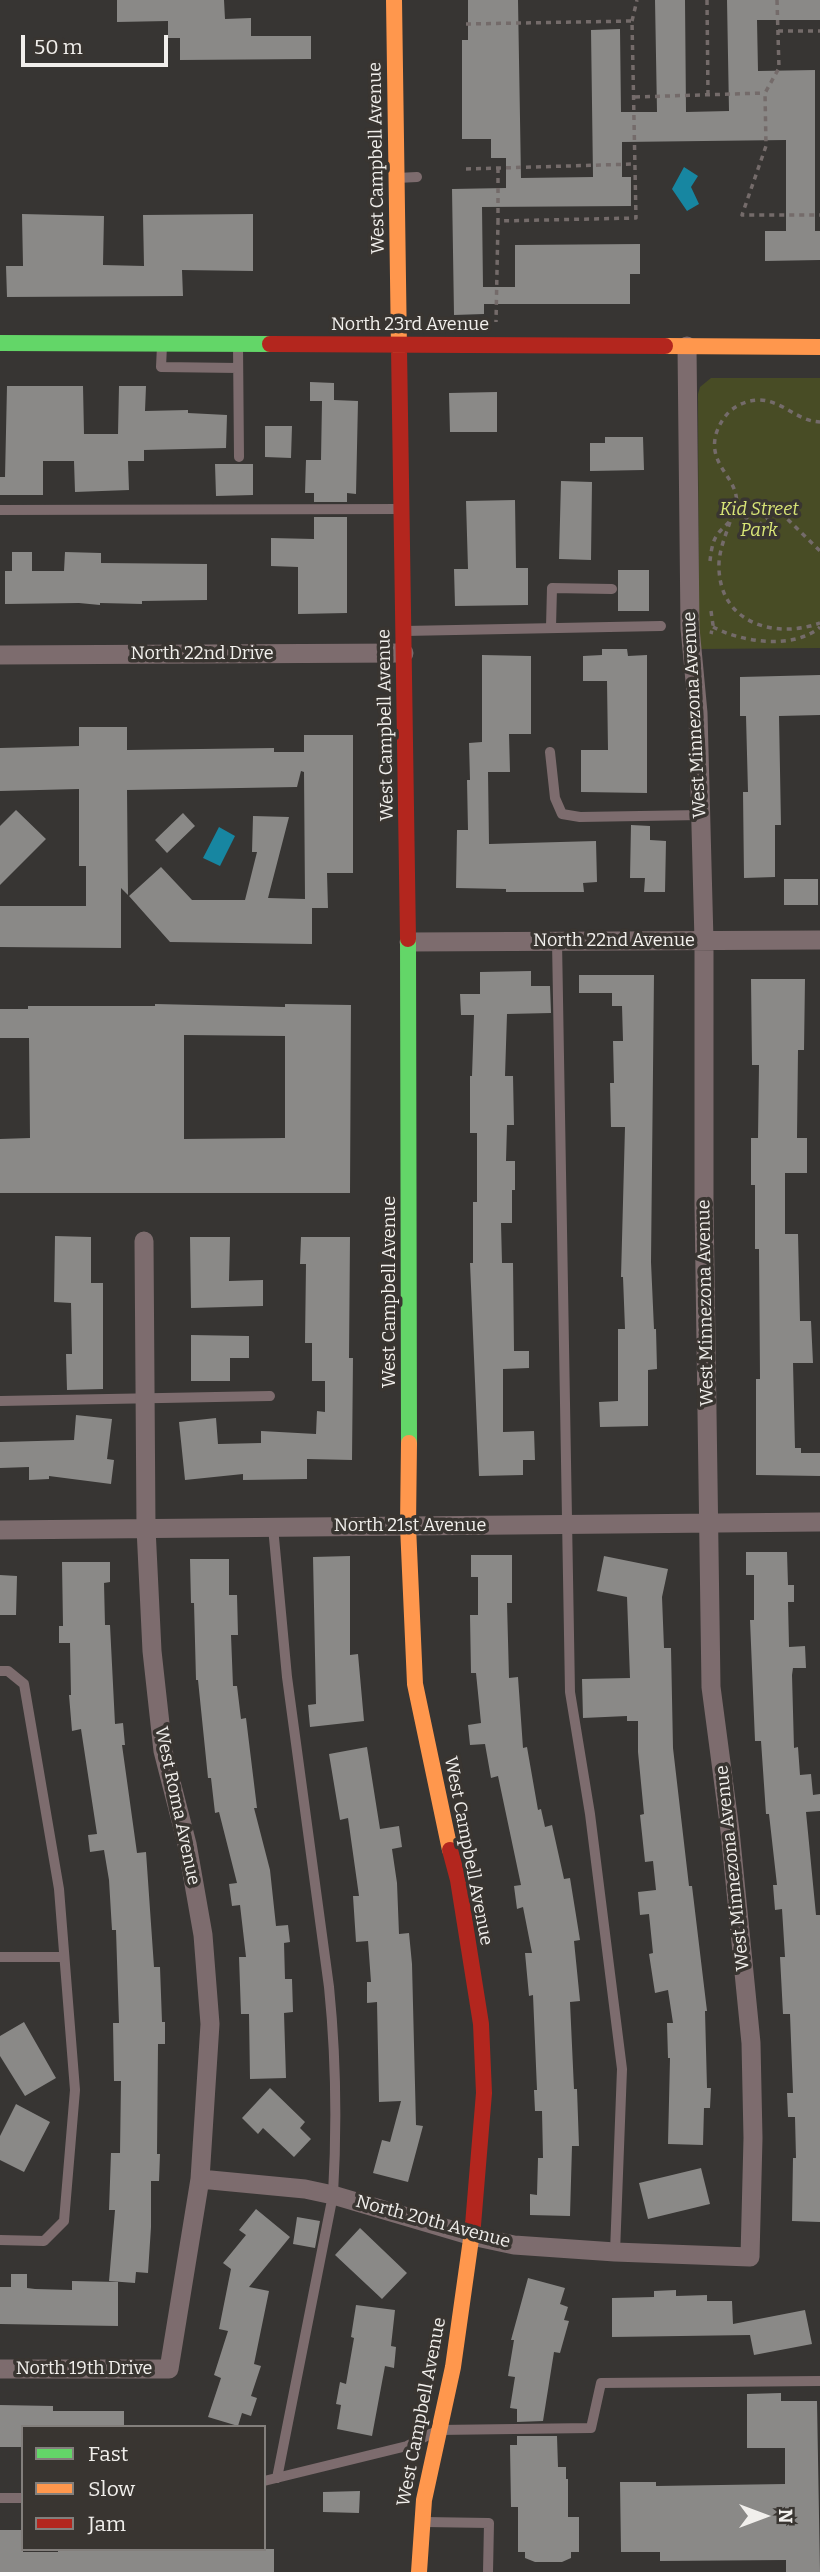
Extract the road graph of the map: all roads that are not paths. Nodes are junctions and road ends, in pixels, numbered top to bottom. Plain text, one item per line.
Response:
1 (394, 0) edge
2 (417, 177) dead end
3 (396, 178) junction
4 (0, 342) edge
5 (162, 343) junction
6 (238, 344) junction
7 (398, 345) junction
8 (687, 346) junction
9 (820, 347) edge
10 (238, 368) junction
11 (239, 457) dead end
12 (403, 509) junction
13 (0, 510) edge
14 (612, 589) dead end
15 (661, 626) dead end
16 (551, 627) junction
17 (404, 631) junction
18 (404, 653) junction
19 (0, 655) edge
20 (550, 752) dead end
21 (701, 815) junction
22 (820, 940) edge
23 (704, 941) junction
24 (408, 942) junction
25 (557, 942) junction
26 (144, 1241) dead end
27 (270, 1396) dead end
28 (145, 1398) junction
29 (0, 1401) edge
30 (820, 1522) edge
31 (568, 1525) junction
32 (710, 1525) junction
33 (408, 1526) junction
34 (273, 1527) junction
35 (146, 1528) junction
36 (0, 1530) edge
37 (0, 1671) edge
38 (0, 1957) edge
39 (64, 1957) junction
40 (200, 2179) junction
41 (333, 2195) junction
42 (472, 2236) junction
43 (0, 2240) edge
44 (615, 2252) junction
45 (750, 2257) joint
46 (0, 2369) edge
47 (169, 2369) joint
48 (820, 2381) edge
49 (438, 2430) junction
50 (277, 2478) junction
51 (266, 2481) edge
52 (0, 2498) edge
53 (21, 2498) edge
54 (421, 2522) junction
55 (419, 2572) edge
56 (488, 2572) edge

1 - 3 street, West Campbell Avenue
2 - 3 lane
3 - 7 street, West Campbell Avenue
4 - 5 street, North 23rd Avenue
5 - 6 street, North 23rd Avenue
5 - 10 lane
6 - 7 street, North 23rd Avenue
6 - 10 lane
7 - 8 street, North 23rd Avenue
7 - 12 street, West Campbell Avenue
8 - 9 street, North 23rd Avenue
8 - 21 street, West Minnezona Avenue
10 - 11 lane
12 - 13 lane
12 - 17 street, West Campbell Avenue
14 - 16 lane
15 - 16 lane
16 - 17 lane
17 - 18 street, West Campbell Avenue
18 - 19 street, North 22nd Drive
18 - 24 street, West Campbell Avenue
20 - 21 lane
21 - 23 street, West Minnezona Avenue
22 - 23 street, North 22nd Avenue
23 - 25 street, North 22nd Avenue
23 - 32 street, West Minnezona Avenue
24 - 25 street, North 22nd Avenue
24 - 33 street, West Campbell Avenue
25 - 31 lane
26 - 28 street, West Roma Avenue
27 - 28 lane
28 - 29 lane
28 - 35 street, West Roma Avenue
30 - 32 street, North 21st Avenue
31 - 32 street, North 21st Avenue
31 - 33 street, North 21st Avenue
31 - 44 lane
32 - 45 street, West Minnezona Avenue
33 - 34 street, North 21st Avenue
33 - 42 street, West Campbell Avenue
34 - 35 street, North 21st Avenue
34 - 41 lane
35 - 36 street, North 21st Avenue
35 - 40 street, West Roma Avenue
37 - 39 lane
38 - 39 lane
39 - 43 lane
40 - 41 street, North 20th Avenue
40 - 47 street, West Roma Avenue
41 - 42 street, North 20th Avenue
41 - 50 lane
42 - 44 street, North 20th Avenue
42 - 49 street, West Campbell Avenue
44 - 45 street, North 20th Avenue
46 - 47 street, North 19th Drive
48 - 49 lane
49 - 50 lane
49 - 54 street, West Campbell Avenue
50 - 51 lane
52 - 53 lane
54 - 55 street, West Campbell Avenue
54 - 56 lane

